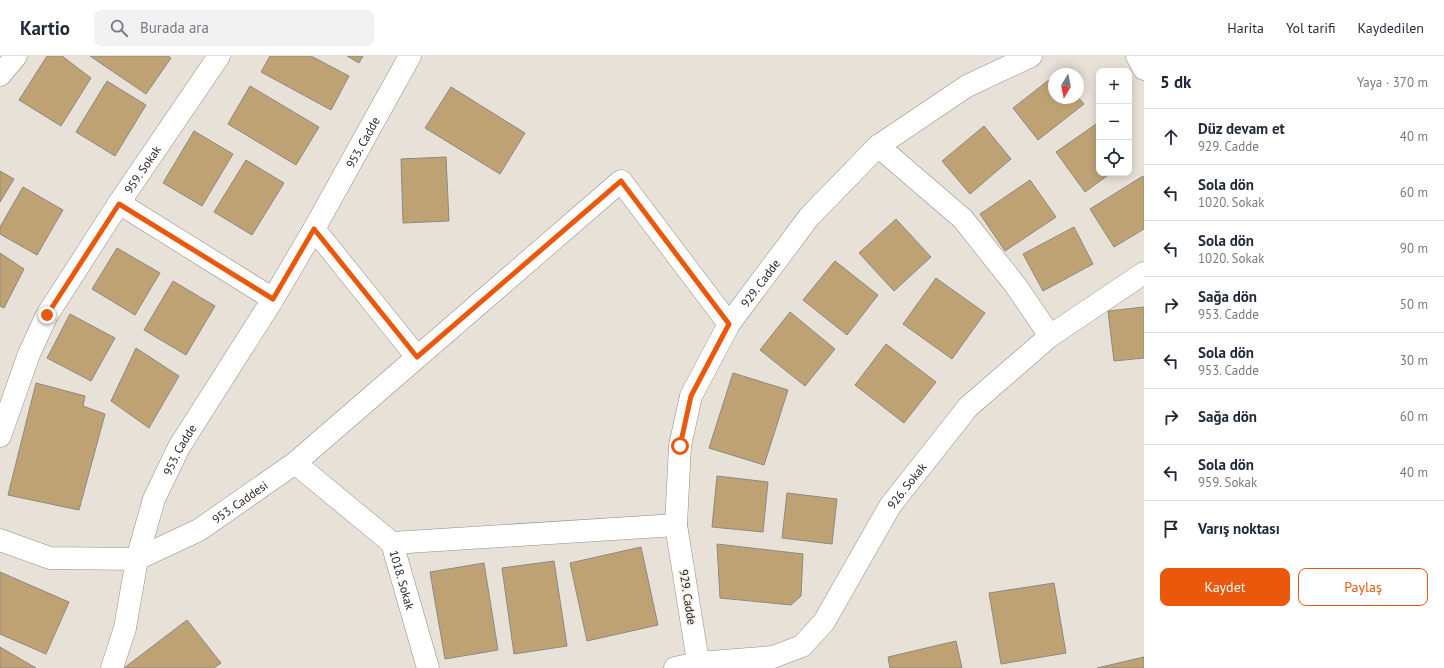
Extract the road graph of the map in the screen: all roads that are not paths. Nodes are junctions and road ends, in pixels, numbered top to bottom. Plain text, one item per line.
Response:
1 (16, 56) edge
2 (219, 56) edge
3 (410, 56) edge
4 (1031, 56) edge
5 (1137, 56) edge
6 (1144, 69) edge
7 (0, 75) edge
8 (878, 146) junction
9 (119, 204) junction
10 (314, 229) junction
11 (1144, 273) edge
12 (273, 299) junction
13 (729, 324) junction
14 (1050, 336) junction
15 (417, 357) junction
16 (0, 436) edge
17 (295, 463) junction
18 (676, 525) junction
19 (0, 540) edge
20 (392, 543) junction
21 (137, 559) junction
22 (699, 666) edge
23 (112, 668) edge
24 (428, 668) edge
25 (675, 668) edge

1 - 7 street
2 - 9 street, 959. Sokak
3 - 10 street, 953. Cadde
4 - 8 street, 929. Cadde
5 - 6 street
8 - 13 street, 929. Cadde
8 - 14 street
9 - 12 street
9 - 16 street, 959. Sokak
10 - 12 street, 953. Cadde
10 - 15 street
11 - 14 street, 926. Sokak
12 - 21 street, 953. Cadde
13 - 15 street, 953. Caddesi
13 - 18 street, 929. Cadde
14 - 22 street, 926. Sokak
15 - 17 street, 953. Caddesi
17 - 20 street, 1018. Sokak
17 - 21 street, 953. Caddesi
18 - 20 street
18 - 22 street, 929. Cadde
19 - 21 street
20 - 24 street, 1018. Sokak
21 - 23 street
22 - 25 street, 926. Sokak

